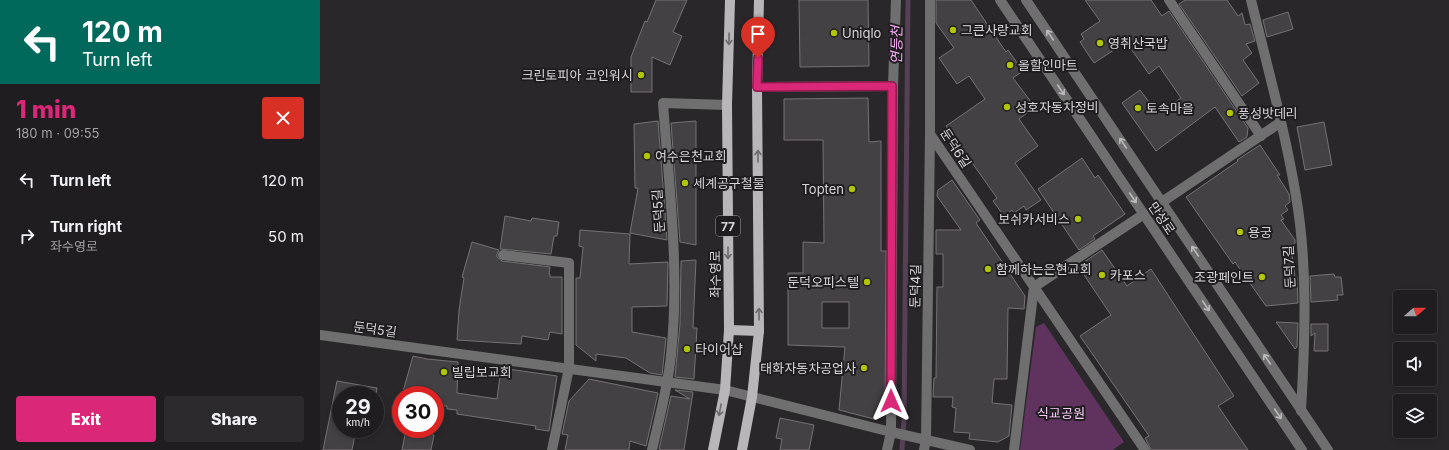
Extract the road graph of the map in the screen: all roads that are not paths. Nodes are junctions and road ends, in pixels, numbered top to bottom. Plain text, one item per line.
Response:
1 (730, 0) edge
2 (759, 0) edge
3 (896, 0) edge
4 (930, 0) edge
5 (1000, 0) edge
6 (1026, 0) edge
7 (1169, 0) edge
8 (1252, 0) edge
9 (892, 86) junction
10 (757, 87) junction
11 (727, 105) junction
12 (1281, 122) junction
13 (930, 134) junction
14 (1260, 136) junction
15 (1162, 202) junction
16 (1144, 214) junction
17 (503, 255) dead end
18 (1034, 287) junction
19 (729, 330) junction
20 (759, 331) junction
21 (320, 335) edge
22 (569, 368) junction
23 (667, 382) junction
24 (725, 390) junction
25 (752, 397) junction
26 (1301, 411) junction
27 (891, 432) junction
28 (925, 445) edge
29 (552, 450) edge
30 (652, 450) edge
31 (712, 450) edge
32 (742, 450) edge
33 (887, 450) edge
34 (970, 450) edge
35 (1014, 450) edge
36 (1145, 450) edge
37 (1302, 450) edge
38 (1328, 450) edge

1 -> 11 main road, 좌수영로 / 77
2 - 10 main road, 77
3 - 9 street
4 - 13 street, 둔덕6길
5 -> 16 street, 만성로
15 -> 6 street, 만성로
7 - 14 street
8 - 12 street, 둔덕7길
9 - 10 street
9 - 27 street
20 -> 10 main road, 77
11 -> 19 main road, 좌수영로 / 77
11 - 23 street, 둔덕5길
12 - 14 street
12 - 26 street, 둔덕7길
13 - 18 street, 둔덕6길
13 - 28 street, 둔덕4길
14 - 15 street
26 -> 15 street, 만성로
16 - 18 street
16 -> 37 street, 만성로
17 - 22 street
18 - 35 street
18 - 36 street, 둔덕6길
19 - 20 main road
19 - 24 main road, 좌수영로 / 77
20 - 25 main road, 77
21 - 22 street, 둔덕5길
22 - 23 street, 둔덕5길
22 - 29 street
23 - 24 street, 둔덕5길
23 - 30 street, 둔덕5길
24 - 25 street
24 -> 31 main road, 좌수영로 / 77
25 - 27 street
25 - 32 main road, 77
26 - 38 street, 만성로
27 - 28 street
27 - 33 street
28 - 34 street

